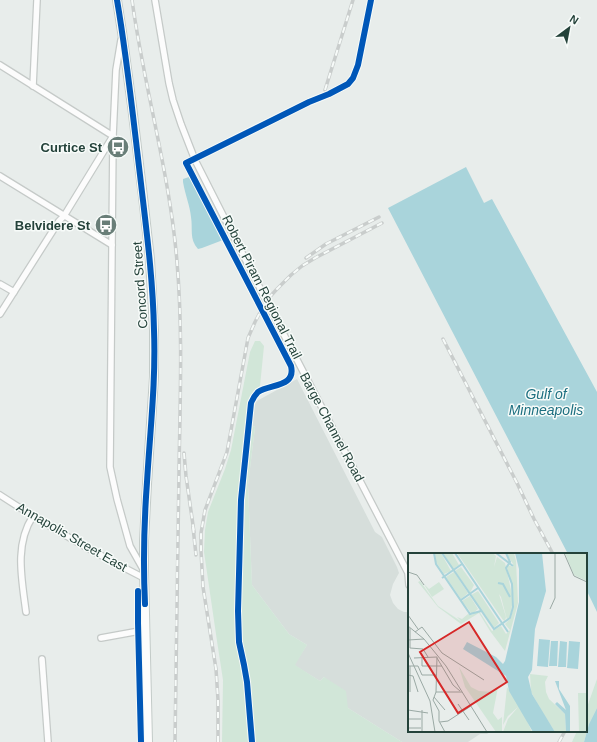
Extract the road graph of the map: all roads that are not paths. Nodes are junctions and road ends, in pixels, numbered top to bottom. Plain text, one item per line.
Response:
1 (37, 0) edge
2 (117, 0) edge
3 (155, 0) edge
4 (122, 32) junction
5 (0, 66) edge
6 (34, 86) junction
7 (113, 136) junction
8 (0, 176) edge
9 (64, 216) junction
10 (112, 245) junction
11 (0, 284) edge
12 (14, 292) junction
13 (0, 314) edge
14 (0, 495) edge
15 (33, 516) junction
16 (408, 573) edge
17 (144, 574) junction
18 (26, 612) dead end
19 (145, 630) junction
20 (101, 638) dead end
21 (42, 659) dead end
22 (48, 742) edge
23 (148, 742) edge

1 - 6 street
2 - 4 main road, Concord Street
3 - 16 street, Barge Channel Road
4 - 7 street, Concord Street
4 - 17 main road, Concord Street
5 - 6 street
6 - 7 street
7 - 9 street
7 - 10 street, Concord Street
8 - 9 street
9 - 10 street
9 - 12 street
10 - 17 street, Concord Street
11 - 12 street
12 - 13 street
14 - 15 street, Annapolis Street East
15 - 17 street, Annapolis Street East
15 - 18 street
17 - 19 main road
19 - 20 street
19 - 23 main road
21 - 22 street

